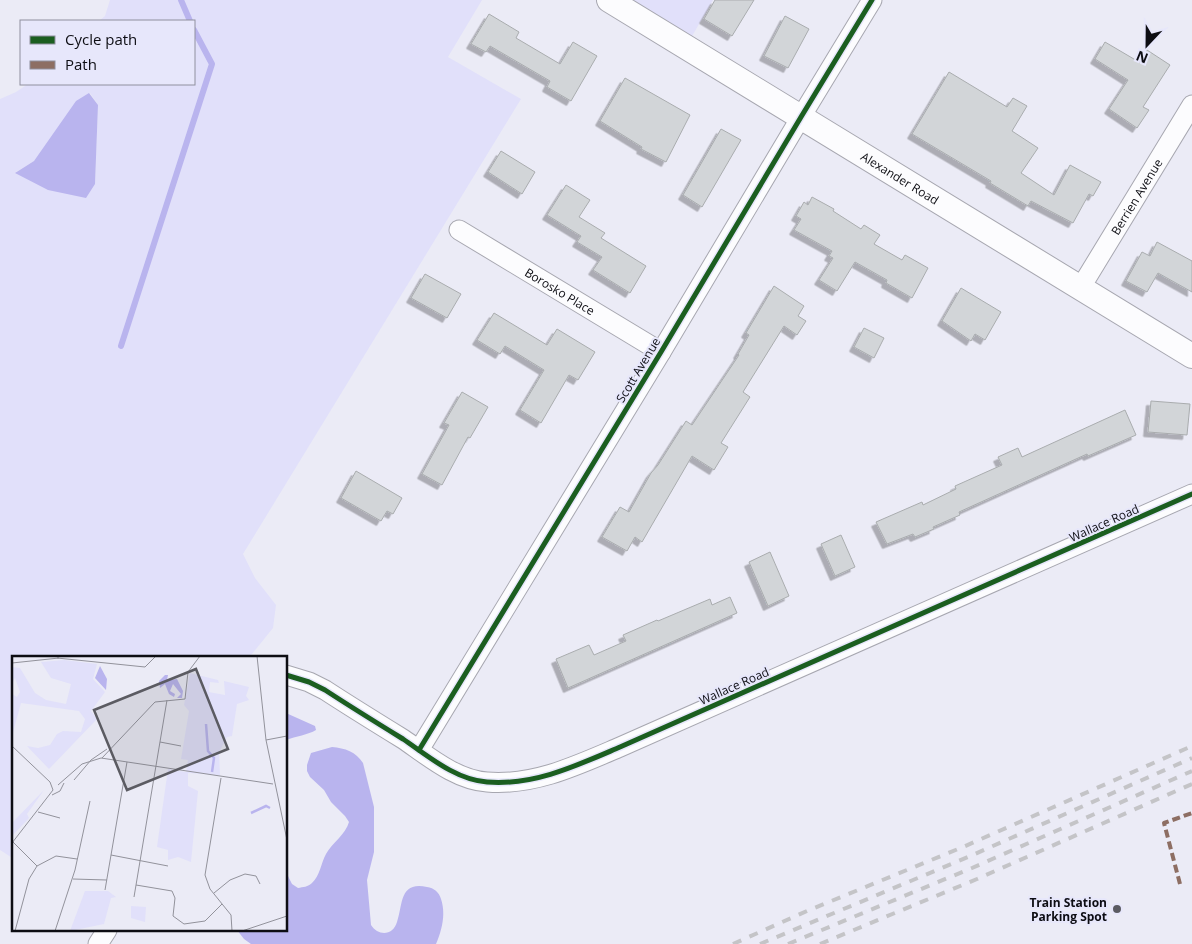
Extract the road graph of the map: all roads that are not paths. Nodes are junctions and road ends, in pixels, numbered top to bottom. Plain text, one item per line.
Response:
1 (609, 0) edge
2 (872, 0) edge
3 (1192, 105) edge
4 (801, 116) junction
5 (459, 230) dead end
6 (1081, 287) junction
7 (661, 352) junction
8 (1192, 356) edge
9 (1192, 494) edge
10 (1192, 508) edge
11 (1110, 532) junction
12 (288, 676) edge
13 (419, 750) junction
14 (106, 932) edge
15 (98, 944) edge

1 - 4 street, Alexander Road
2 - 4 street, Scott Avenue
3 - 6 street, Berrien Avenue
4 - 6 street, Alexander Road
4 - 7 street, Scott Avenue
5 - 7 street, Borosko Place
6 - 8 street, Alexander Road
7 - 13 street, Scott Avenue
9 - 11 street, Wallace Road
10 - 11 street
11 - 13 street, Wallace Road
12 - 13 street, Wallace Road
14 - 15 street

